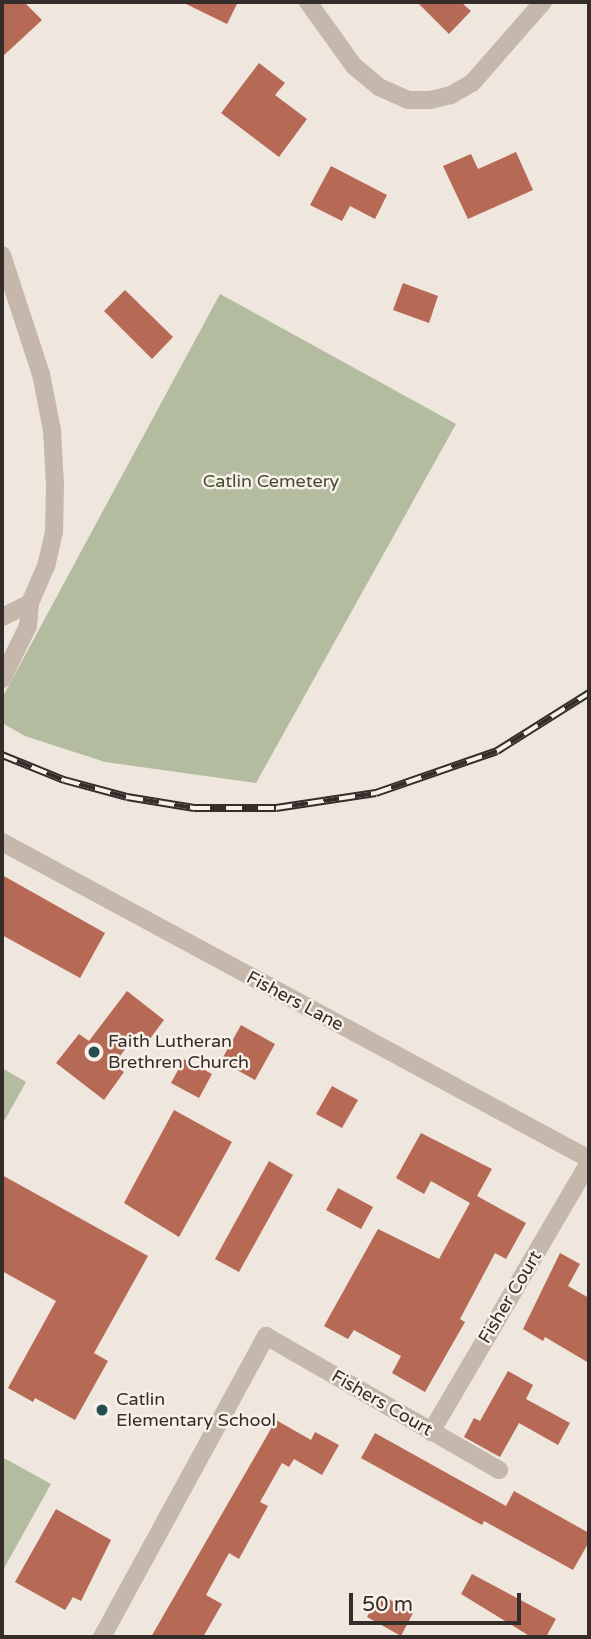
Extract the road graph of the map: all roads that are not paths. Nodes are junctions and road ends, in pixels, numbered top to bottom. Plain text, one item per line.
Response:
1 (308, 2) edge
2 (543, 2) edge
3 (2, 255) edge
4 (30, 603) junction
5 (2, 617) edge
6 (2, 680) edge
7 (2, 842) edge
8 (589, 1161) edge
9 (430, 1432) junction
10 (499, 1470) dead end
11 (102, 1637) edge

1 - 2 street
3 - 4 street
4 - 5 street
4 - 6 street
7 - 8 street, Fishers Lane
8 - 9 street, Fisher Court
9 - 10 street, Fishers Court
9 - 11 street, Fishers Court

